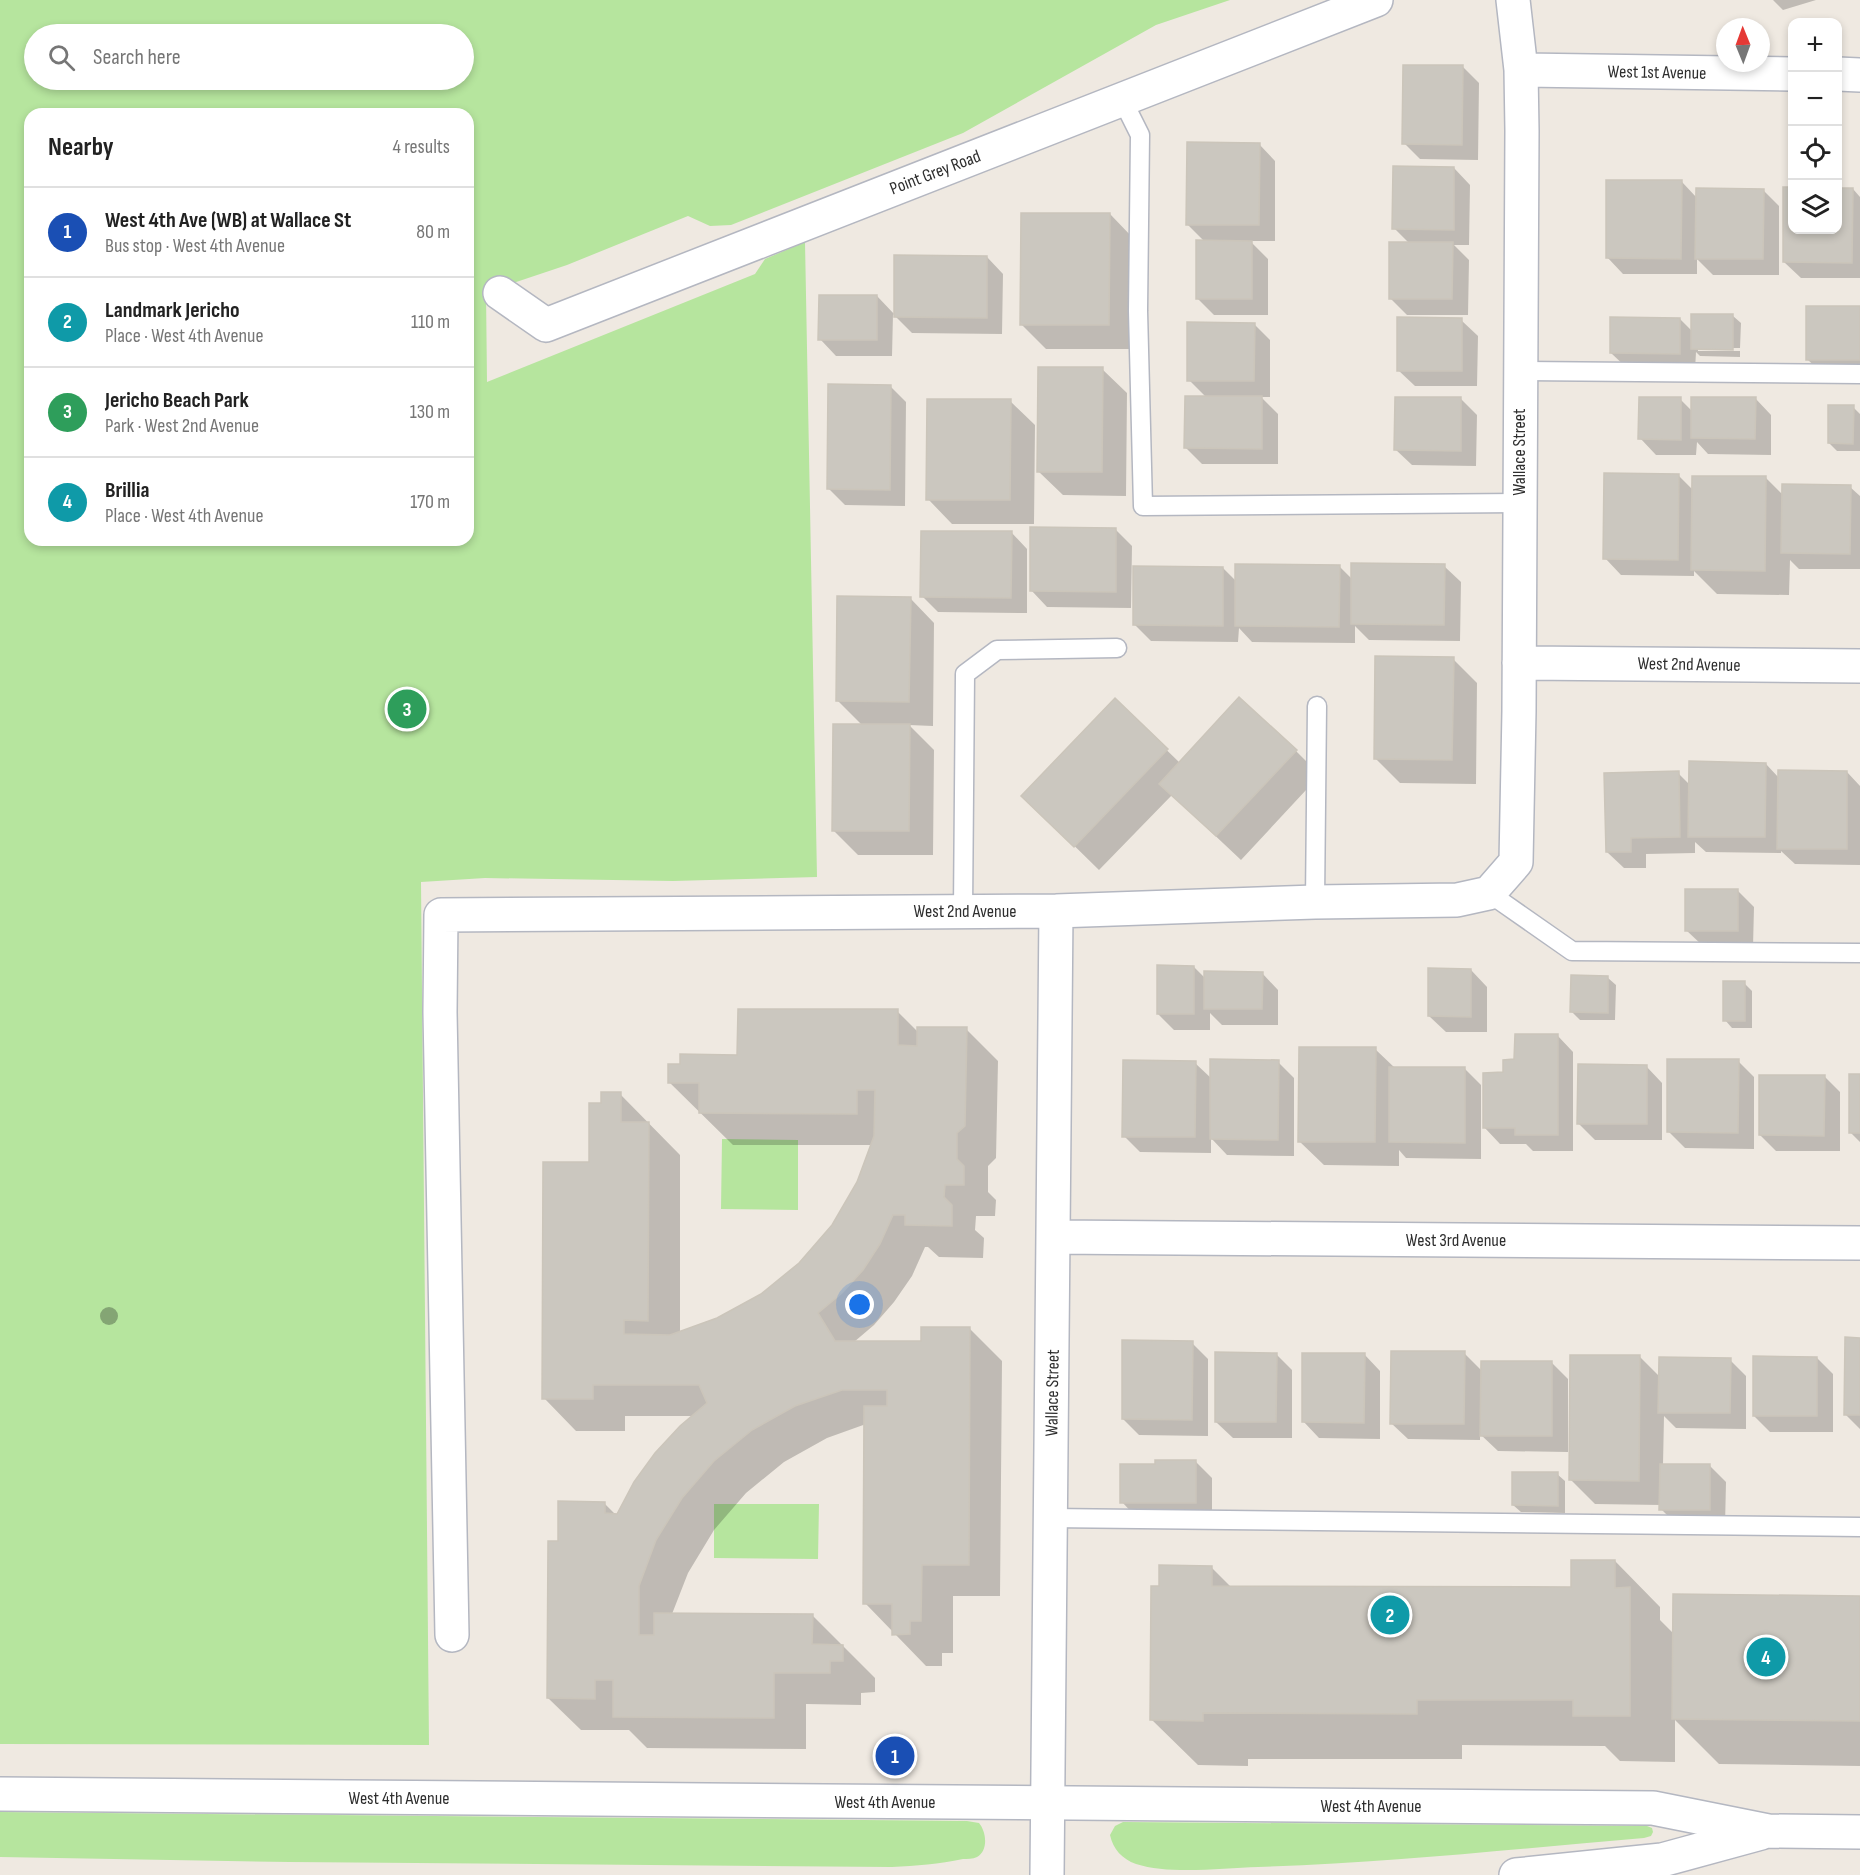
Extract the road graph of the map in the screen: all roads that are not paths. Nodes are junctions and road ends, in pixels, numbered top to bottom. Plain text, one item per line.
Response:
1 (1376, 0) edge
2 (1513, 0) edge
3 (1521, 70) junction
4 (1788, 74) edge
5 (1842, 75) edge
6 (1860, 75) edge
7 (1122, 99) junction
8 (500, 293) dead end
9 (1520, 371) junction
10 (1860, 374) edge
11 (1519, 503) junction
12 (1117, 648) dead end
13 (1519, 663) junction
14 (1860, 666) edge
15 (1317, 706) dead end
16 (1489, 893) junction
17 (1315, 902) junction
18 (1056, 910) junction
19 (963, 911) junction
20 (1860, 953) edge
21 (1053, 1237) junction
22 (1860, 1243) edge
23 (1050, 1518) junction
24 (1860, 1527) edge
25 (452, 1635) dead end
26 (0, 1794) edge
27 (1048, 1803) junction
28 (1768, 1831) junction
29 (1860, 1832) edge
30 (1047, 1875) edge
31 (1516, 1875) edge

1 - 7 street, Point Grey Road
2 - 3 street, Wallace Street
3 - 4 street, West 1st Avenue
3 - 9 street, Wallace Street
5 - 6 street
7 - 8 street, Point Grey Road
7 - 11 lane
9 - 10 lane
9 - 11 street, Wallace Street
11 - 13 street, Wallace Street
12 - 19 lane
13 - 14 street, West 2nd Avenue
13 - 16 street, Wallace Street
15 - 17 lane
16 - 17 street, West 2nd Avenue
16 - 20 lane
17 - 18 street, West 2nd Avenue
18 - 19 street, West 2nd Avenue
18 - 21 street, Wallace Street
19 - 25 street, West 2nd Avenue
21 - 22 street, West 3rd Avenue
21 - 23 street, Wallace Street
23 - 24 lane
23 - 27 street, Wallace Street
26 - 27 street, West 4th Avenue
27 - 28 street, West 4th Avenue
27 - 30 street, Wallace Street
28 - 29 street, West 4th Avenue
28 - 31 street, West 4th Avenue

